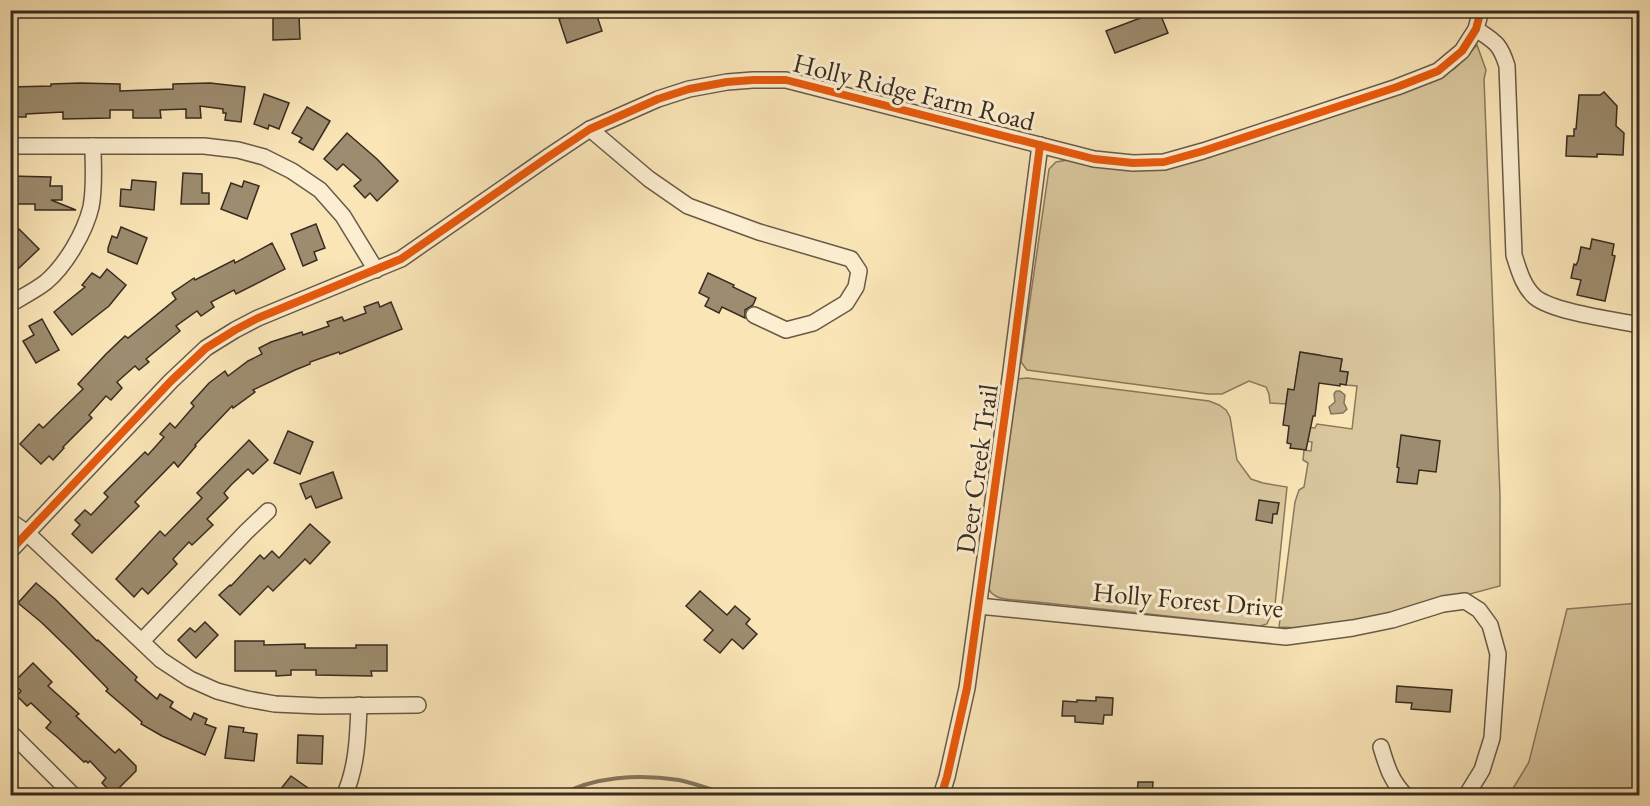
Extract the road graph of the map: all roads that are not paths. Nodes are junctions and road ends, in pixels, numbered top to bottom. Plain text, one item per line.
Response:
1 (1481, 10) edge
2 (1476, 29) junction
3 (590, 129) junction
4 (1041, 145) junction
5 (10, 146) edge
6 (93, 146) junction
7 (376, 270) junction
8 (10, 304) edge
9 (754, 315) dead end
10 (1640, 325) edge
11 (268, 511) dead end
12 (10, 521) edge
13 (27, 533) junction
14 (10, 551) edge
15 (979, 606) junction
16 (142, 641) junction
17 (359, 705) junction
18 (418, 705) dead end
19 (10, 732) edge
20 (1381, 747) dead end
21 (74, 795) edge
22 (344, 795) edge
23 (941, 795) edge
24 (1407, 795) edge
25 (1466, 795) edge

1 - 2 street, Holly Ridge Farm Road
2 - 4 street, Holly Ridge Farm Road
2 - 10 street
3 - 4 street, Holly Ridge Farm Road
3 - 7 street, Holly Ridge Farm Road
3 - 9 street
4 - 15 street, Deer Creek Trail
5 - 6 street
6 - 7 street
6 - 8 street
7 - 13 street, Holly Ridge Farm Road
11 - 16 street
12 - 13 street
13 - 14 street, Holly Ridge Farm Road
13 - 16 street
15 - 23 street, Deer Creek Trail
15 - 25 street, Holly Forest Drive
16 - 17 street
17 - 18 street
17 - 22 street
19 - 21 street
20 - 24 street

